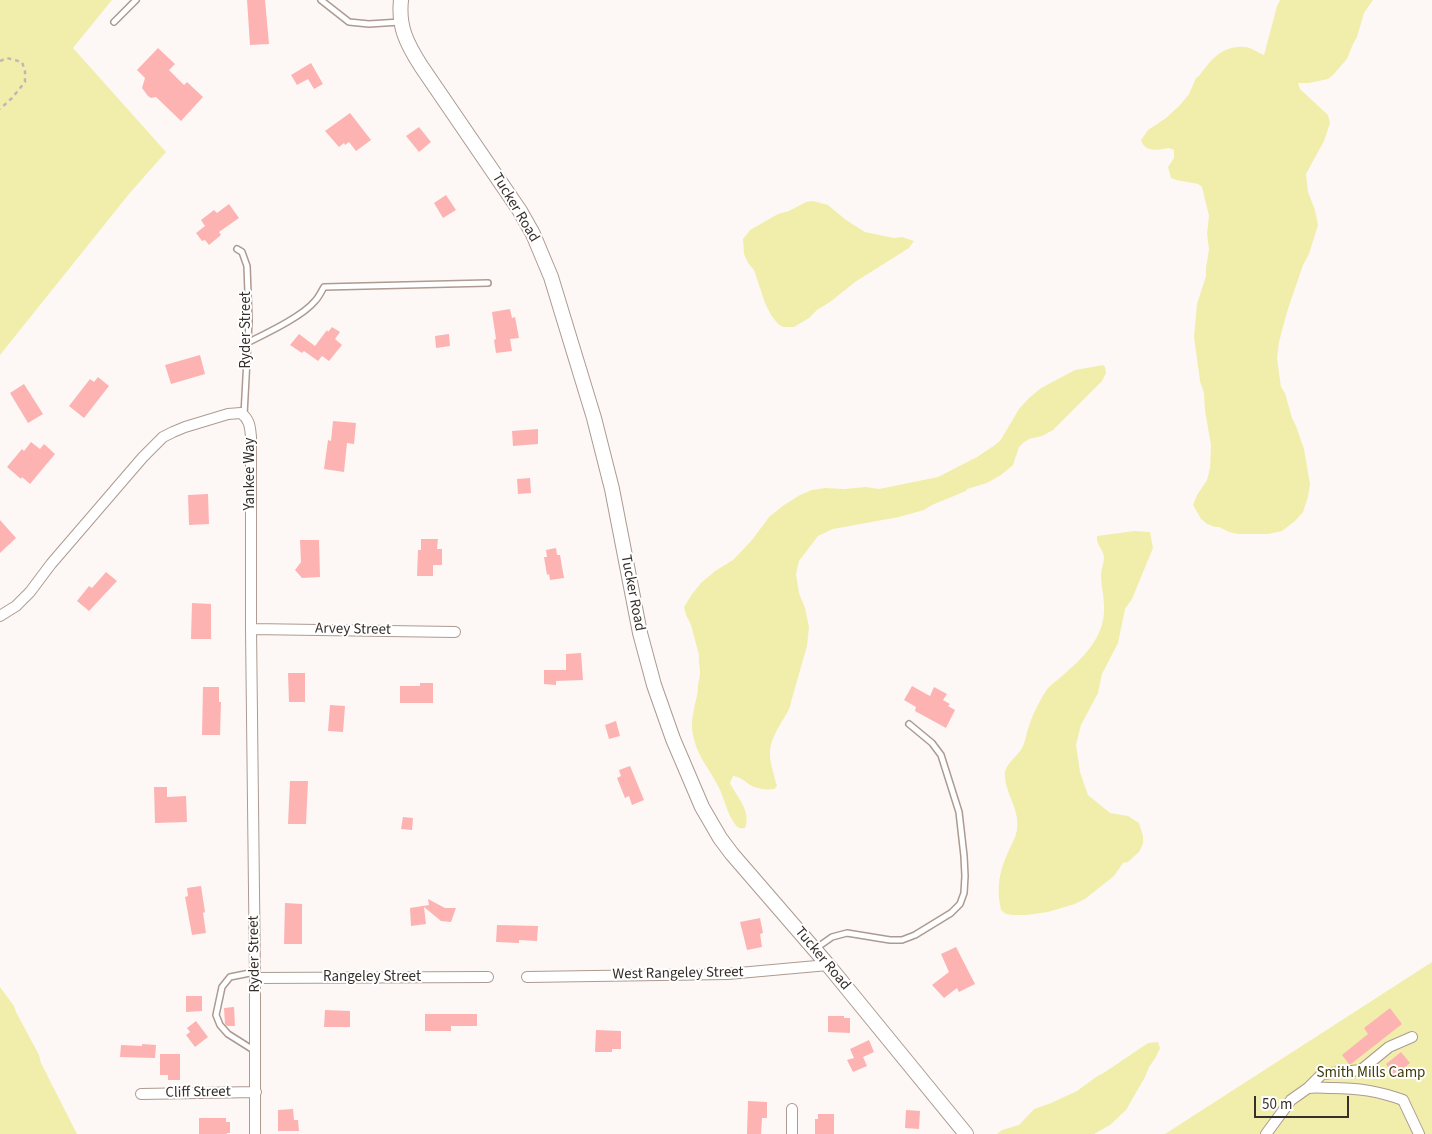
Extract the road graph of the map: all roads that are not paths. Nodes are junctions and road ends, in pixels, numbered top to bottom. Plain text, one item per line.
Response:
1 (136, 0) edge
2 (322, 0) edge
3 (401, 0) edge
4 (114, 22) dead end
5 (400, 22) junction
6 (237, 249) dead end
7 (488, 284) dead end
8 (249, 342) junction
9 (244, 415) junction
10 (0, 616) edge
11 (251, 629) junction
12 (455, 632) dead end
13 (910, 724) dead end
14 (254, 774) joint
15 (815, 949) junction
16 (828, 965) junction
17 (255, 975) junction
18 (488, 977) dead end
19 (527, 977) dead end
20 (1412, 1037) dead end
21 (256, 1051) junction
22 (1308, 1088) junction
23 (256, 1092) junction
24 (141, 1094) dead end
25 (792, 1109) dead end
26 (255, 1134) edge
27 (792, 1134) edge
28 (966, 1134) edge
29 (1266, 1134) edge
30 (1419, 1134) edge

1 - 4 lane
2 - 5 lane
3 - 5 main road, Tucker Road
5 - 15 main road, Tucker Road
6 - 8 lane, Ryder Street
7 - 8 lane
8 - 9 lane, Ryder Street
9 - 10 street, Yankee Way
9 - 11 street, Yankee Way
11 - 12 street, Arvey Street
11 - 14 street, Yankee Way
13 - 15 lane
14 - 17 street, Ryder Street
15 - 16 main road, Tucker Road
16 - 19 street, West Rangeley Street
16 - 28 main road, Tucker Road
17 - 18 street, Rangeley Street
17 - 21 street, Ryder Street
17 - 21 lane
20 - 22 street
21 - 23 street, Ryder Street
22 - 29 street
22 - 30 street
23 - 24 street, Cliff Street
23 - 26 street, Ryder Street
25 - 27 street

